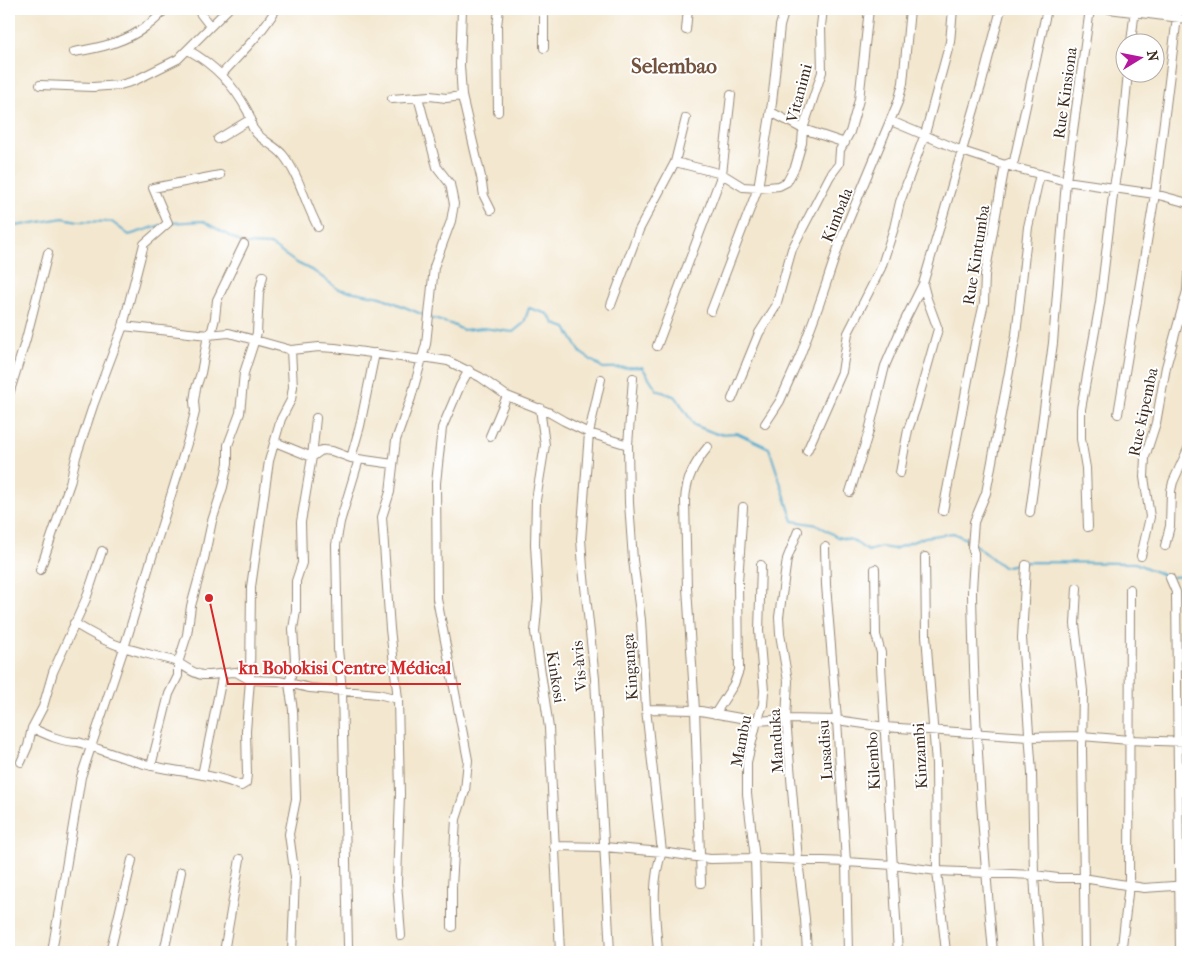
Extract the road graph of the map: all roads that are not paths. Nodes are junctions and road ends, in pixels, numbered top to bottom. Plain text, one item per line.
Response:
1 (166, 9) edge
2 (197, 9) edge
3 (228, 9) edge
4 (276, 9) edge
5 (462, 9) edge
6 (499, 9) edge
7 (544, 9) edge
8 (688, 9) edge
9 (785, 9) edge
10 (823, 9) edge
11 (869, 9) edge
12 (910, 9) edge
13 (953, 9) edge
14 (1001, 9) edge
15 (1046, 9) edge
16 (1090, 9) edge
17 (1109, 9) edge
18 (1178, 9) edge
19 (1134, 11) edge
20 (1177, 18) junction
21 (1188, 18) edge
22 (210, 26) junction
23 (686, 30) dead end
24 (1132, 32) edge
25 (544, 48) dead end
26 (188, 50) junction
27 (74, 52) dead end
28 (222, 74) junction
29 (1127, 82) edge
30 (40, 85) dead end
31 (732, 95) dead end
32 (462, 96) junction
33 (418, 97) junction
34 (392, 99) dead end
35 (498, 112) dead end
36 (771, 112) junction
37 (686, 118) dead end
38 (251, 119) junction
39 (891, 121) junction
40 (803, 130) junction
41 (925, 134) junction
42 (218, 139) dead end
43 (845, 143) junction
44 (962, 151) junction
45 (675, 162) junction
46 (1005, 165) junction
47 (722, 174) junction
48 (1040, 174) junction
49 (220, 175) dead end
50 (1066, 181) junction
51 (1114, 187) junction
52 (758, 188) junction
53 (1154, 194) junction
54 (1188, 203) edge
55 (491, 210) dead end
56 (318, 227) dead end
57 (244, 244) dead end
58 (48, 253) dead end
59 (1188, 275) edge
60 (262, 276) dead end
61 (923, 284) junction
62 (611, 305) dead end
63 (711, 311) dead end
64 (123, 326) junction
65 (208, 335) junction
66 (255, 340) junction
67 (658, 346) dead end
68 (291, 350) junction
69 (375, 353) junction
70 (422, 358) junction
71 (469, 370) junction
72 (633, 378) dead end
73 (601, 379) dead end
74 (9, 394) edge
75 (507, 396) junction
76 (732, 399) dead end
77 (540, 408) junction
78 (1118, 414) dead end
79 (316, 418) dead end
80 (765, 424) dead end
81 (590, 433) junction
82 (490, 436) dead end
83 (275, 442) junction
84 (628, 444) junction
85 (708, 447) dead end
86 (1188, 449) edge
87 (806, 450) dead end
88 (312, 457) junction
89 (355, 459) junction
90 (392, 464) junction
91 (900, 473) dead end
92 (850, 492) dead end
93 (743, 507) dead end
94 (943, 511) dead end
95 (1030, 512) dead end
96 (1088, 527) dead end
97 (798, 531) dead end
98 (825, 546) dead end
99 (1165, 546) dead end
100 (102, 551) dead end
101 (1141, 556) dead end
102 (925, 557) dead end
103 (761, 565) dead end
104 (1026, 565) dead end
105 (876, 569) dead end
106 (40, 570) dead end
107 (1170, 578) dead end
108 (1076, 588) dead end
109 (1130, 589) dead end
110 (74, 623) junction
111 (124, 648) junction
112 (178, 662) junction
113 (222, 674) junction
114 (250, 680) junction
115 (289, 684) junction
116 (342, 690) junction
117 (398, 699) junction
118 (646, 709) junction
119 (695, 710) junction
120 (715, 714) junction
121 (786, 719) junction
122 (837, 720) junction
123 (757, 721) junction
124 (885, 727) junction
125 (32, 728) junction
126 (933, 730) junction
127 (977, 733) junction
128 (1082, 736) junction
129 (1028, 737) junction
130 (1129, 740) junction
131 (1178, 741) junction
132 (1188, 742) edge
133 (91, 746) junction
134 (21, 762) dead end
135 (151, 766) junction
136 (202, 775) junction
137 (554, 846) junction
138 (604, 847) junction
139 (662, 852) junction
140 (701, 858) junction
141 (754, 858) junction
142 (240, 859) dead end
143 (132, 860) dead end
144 (798, 860) junction
145 (846, 862) junction
146 (893, 865) junction
147 (937, 871) junction
148 (181, 872) dead end
149 (986, 873) junction
150 (1034, 875) junction
151 (1083, 878) junction
152 (701, 883) dead end
153 (1129, 885) junction
154 (1188, 885) edge
155 (1178, 886) junction
156 (452, 927) dead end
157 (401, 936) dead end
158 (348, 945) dead end
159 (52, 952) edge
160 (110, 952) edge
161 (164, 952) edge
162 (224, 952) edge
163 (292, 952) edge
164 (560, 952) edge
165 (610, 952) edge
166 (658, 952) edge
167 (758, 952) edge
168 (807, 952) edge
169 (848, 952) edge
170 (898, 952) edge
171 (946, 952) edge
172 (993, 952) edge
173 (1039, 952) edge
174 (1085, 952) edge
175 (1124, 952) edge
176 (1180, 952) edge

1 - 27 street
2 - 22 street
3 - 22 street
4 - 28 street
5 - 32 street
6 - 35 street
7 - 25 street
8 - 23 street
9 - 36 street
10 - 40 street, Vitanimi
11 - 43 street
12 - 39 street, Kimbala
13 - 41 street
14 - 44 street
15 - 46 street, Rue Kintumba
16 - 50 street, Rue Kinsiona
17 - 19 street
18 - 20 street
19 - 20 street
19 - 24 street
20 - 21 street
20 - 53 street
22 - 26 street
26 - 28 street
26 - 30 street
28 - 38 street
29 - 51 street
31 - 47 street
32 - 33 street
32 - 55 street
33 - 34 street
33 - 70 street
36 - 40 street
36 - 52 street
37 - 45 street
38 - 42 street
38 - 56 street
39 - 41 street
39 - 80 street, Kimbala
40 - 43 street
40 - 52 street, Vitanimi
41 - 44 street
41 - 87 street
43 - 76 street
44 - 46 street
44 - 61 street
45 - 47 street
45 - 62 street
46 - 48 street
46 - 94 street, Rue Kintumba
47 - 52 street
47 - 67 street
48 - 50 street
48 - 127 street
49 - 64 street
50 - 51 street
50 - 95 street, Rue Kinsiona
51 - 53 street
51 - 96 street
52 - 63 street
53 - 54 street
53 - 78 street
57 - 65 street
58 - 74 street
59 - 101 street, Rue kipemba
60 - 66 street
61 - 91 street
61 - 92 street
64 - 65 street
64 - 106 street
65 - 66 street
65 - 111 street
66 - 68 street
66 - 112 street
68 - 69 street
68 - 83 street
69 - 70 street
69 - 89 street
70 - 71 street
70 - 90 street
71 - 75 street
71 - 156 street
72 - 84 street, Kinganga
73 - 81 street, Vis-àvis
75 - 77 street
75 - 82 street
77 - 81 street
77 - 137 street, Kinkosi
79 - 88 street
81 - 84 street
81 - 138 street, Vis-àvis
83 - 88 street
83 - 114 street
84 - 118 street, Kinganga
85 - 119 street
86 - 99 street
88 - 89 street
88 - 115 street
89 - 90 street
89 - 116 street
90 - 117 street
93 - 120 street
97 - 121 street, Manduka
98 - 122 street, Lusadisu
100 - 110 street
102 - 126 street, Kinzambi
103 - 123 street, Mambu
104 - 129 street
105 - 124 street, Kilembo
107 - 131 street
108 - 128 street
109 - 130 street
110 - 111 street
110 - 125 street
111 - 112 street
111 - 133 street
112 - 113 street
112 - 135 street
113 - 114 street
113 - 136 street
114 - 115 street
114 - 136 street
115 - 116 street
115 - 163 street
116 - 117 street
116 - 158 street
117 - 157 street
118 - 119 street
118 - 139 street, Kinganga
119 - 120 street
119 - 140 street
120 - 123 street
121 - 122 street
121 - 123 street
121 - 144 street, Manduka
122 - 124 street
122 - 145 street, Lusadisu
123 - 141 street, Mambu
124 - 126 street
124 - 146 street, Kilembo
125 - 133 street
125 - 134 street
126 - 127 street
126 - 147 street, Kinzambi
127 - 129 street
127 - 149 street
128 - 129 street
128 - 130 street
128 - 151 street
129 - 150 street
130 - 131 street
130 - 153 street
131 - 132 street
131 - 155 street
133 - 135 street
133 - 159 street
135 - 136 street
137 - 138 street
137 - 164 street, Kinkosi
138 - 139 street
138 - 165 street, Vis-àvis
139 - 140 street
139 - 166 street, Kinganga
140 - 141 street
140 - 152 street
141 - 144 street
141 - 167 street, Mambu
142 - 162 street
143 - 160 street
144 - 145 street
144 - 168 street, Manduka
145 - 146 street
145 - 169 street, Lusadisu
146 - 147 street
146 - 170 street, Kilembo
147 - 149 street
147 - 171 street, Kinzambi
148 - 161 street
149 - 150 street
149 - 172 street
150 - 151 street
150 - 173 street
151 - 153 street
151 - 174 street
153 - 155 street
153 - 175 street
154 - 155 street
155 - 176 street

